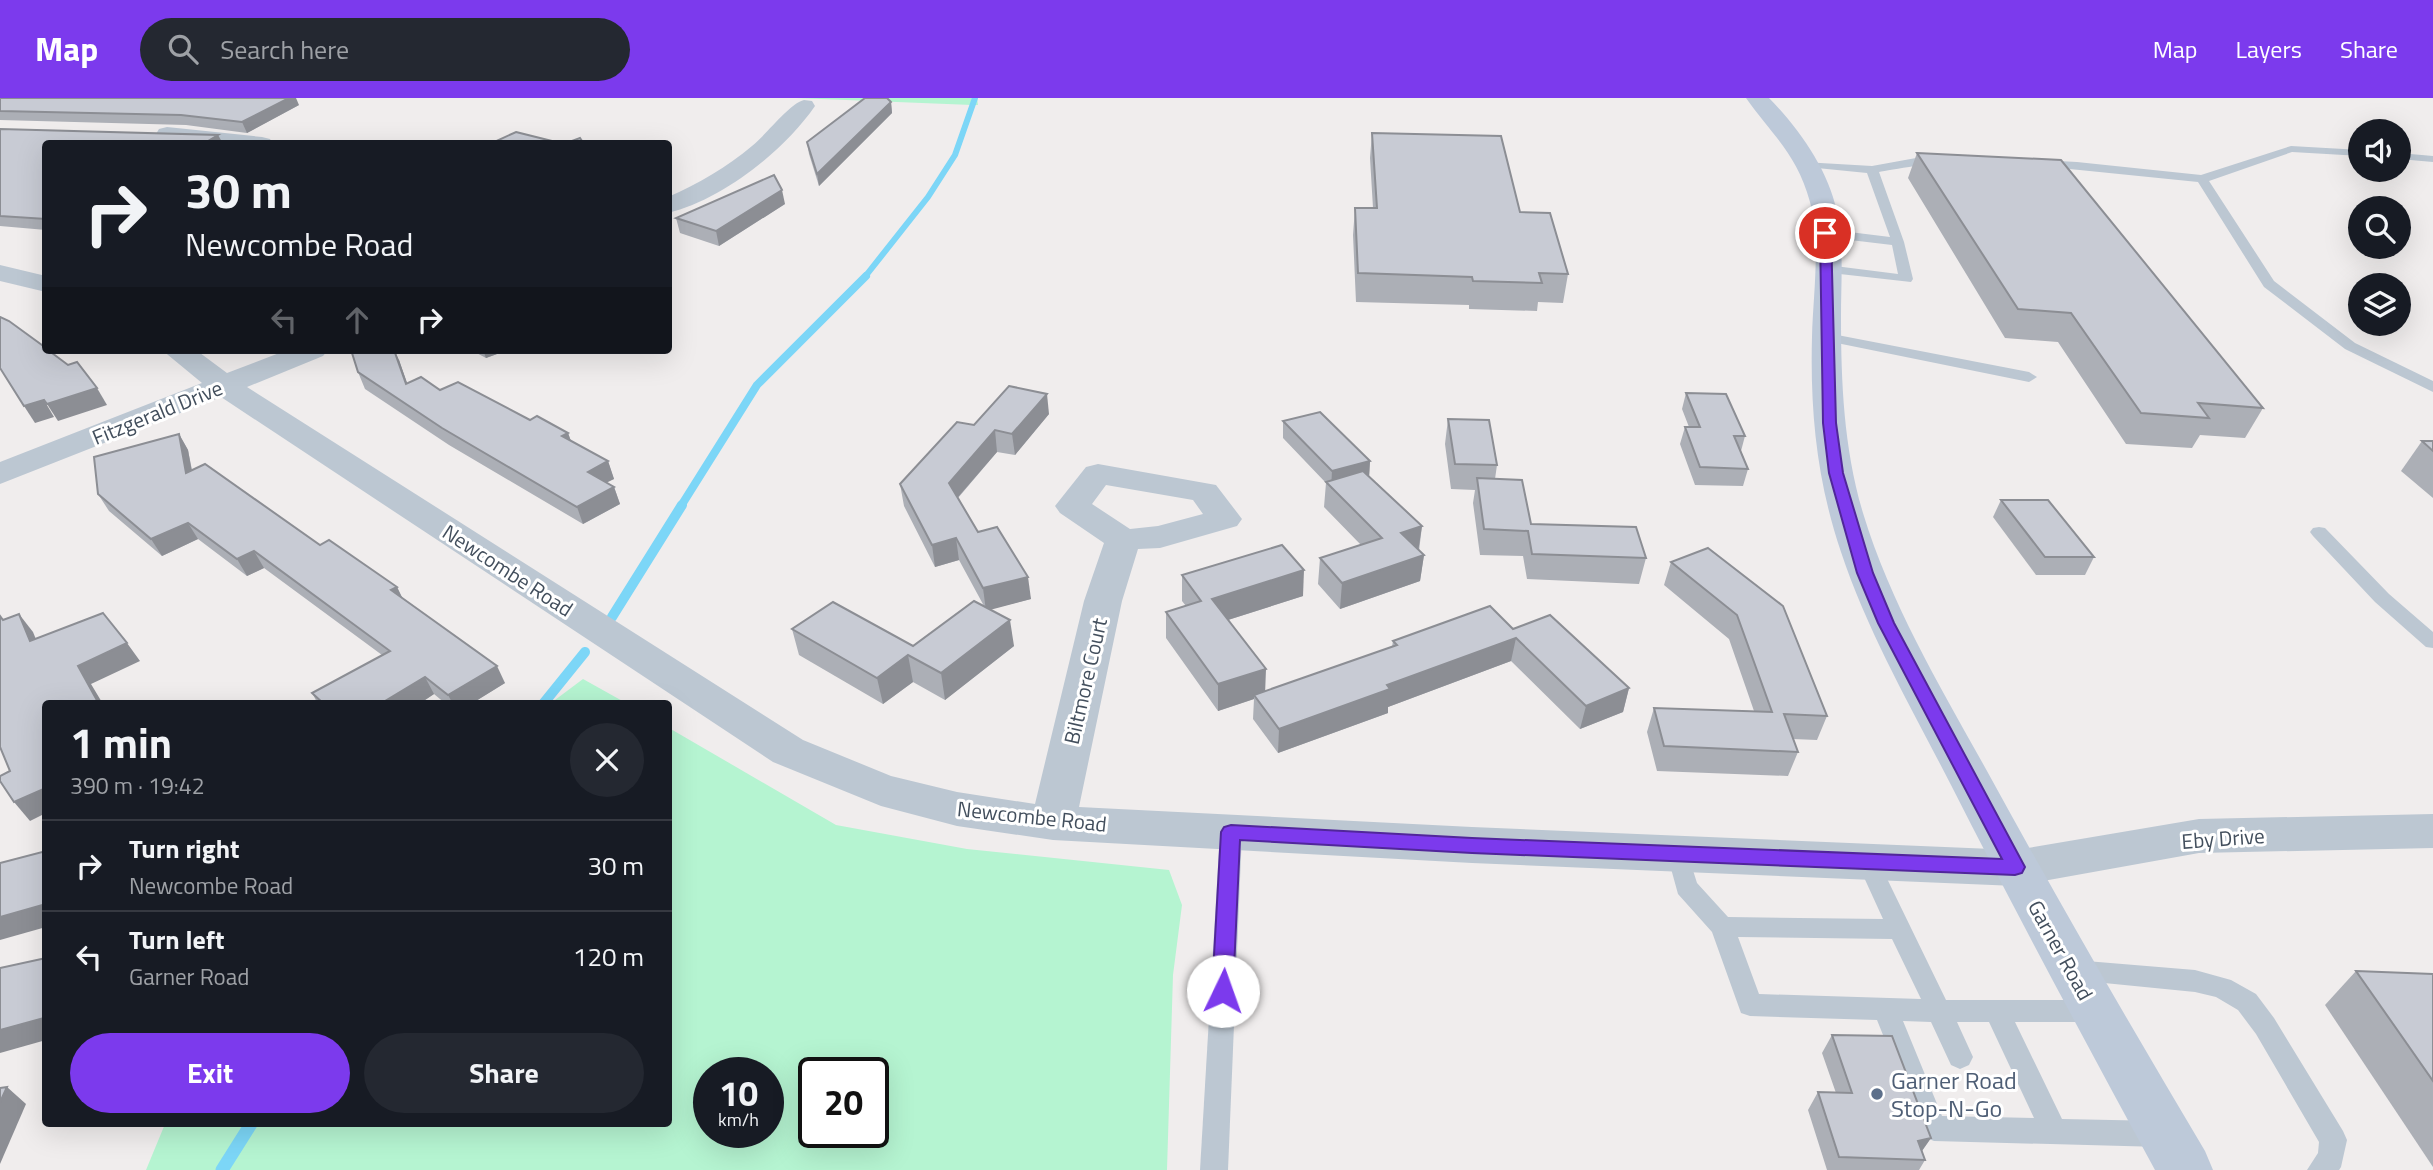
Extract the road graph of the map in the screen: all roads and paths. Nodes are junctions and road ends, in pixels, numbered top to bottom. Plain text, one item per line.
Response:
1 (1757, 98) edge
2 (808, 102) edge
3 (145, 134) edge
4 (215, 140) edge
5 (2348, 152) edge
6 (2411, 157) edge
7 (2433, 159) edge
8 (1954, 160) edge
9 (2023, 163) edge
10 (1807, 164) junction
11 (1872, 170) junction
12 (2202, 178) junction
13 (672, 204) edge
14 (1825, 233) junction
15 (1898, 242) junction
16 (1827, 269) junction
17 (0, 273) edge
18 (42, 283) edge
19 (1827, 337) junction
20 (182, 354) edge
21 (303, 354) edge
22 (2029, 377) dead end
23 (225, 386) junction
24 (2433, 387) edge
25 (0, 474) edge
26 (2319, 532) dead end
27 (1123, 540) dead end
28 (2433, 642) edge
29 (1053, 822) junction
30 (2433, 831) edge
31 (1231, 832) junction
32 (1678, 854) junction
33 (1868, 862) junction
34 (2015, 867) junction
35 (1722, 927) junction
36 (1898, 929) junction
37 (2084, 990) junction
38 (1885, 1009) junction
39 (1996, 1010) junction
40 (1939, 1011) junction
41 (1960, 1058) dead end
42 (2054, 1131) junction
43 (2175, 1152) edge
44 (1214, 1170) edge
45 (2321, 1170) edge

1 - 10 main road, Garner Road
2 - 13 street
3 - 4 street
5 - 12 lane
6 - 7 lane
8 - 11 lane
9 - 12 lane
10 - 11 lane
10 - 14 main road, Garner Road
11 - 15 lane
12 - 24 lane
14 - 15 lane
14 - 16 main road, Garner Road
15 - 16 lane
16 - 19 main road, Garner Road
17 - 18 street
19 - 22 lane
19 - 34 main road, Garner Road
20 - 23 street, Newcombe Road
21 - 23 street, Fitzgerald Drive
23 - 25 street, Fitzgerald Drive
23 - 29 street, Newcombe Road
26 - 28 lane
27 - 29 street, Biltmore Court
29 - 31 street, Newcombe Road
30 - 34 street, Eby Drive
31 - 32 street, Newcombe Road
31 - 44 lane
32 - 33 street, Newcombe Road
32 - 35 lane
33 - 34 street, Newcombe Road
33 - 36 lane
34 - 37 main road, Garner Road
35 - 36 lane
35 - 38 lane
36 - 40 lane
37 - 39 lane
37 - 43 main road, Garner Road
37 - 45 lane
38 - 40 lane
38 - 42 lane
39 - 40 lane
39 - 42 lane
40 - 41 lane
42 - 43 lane

